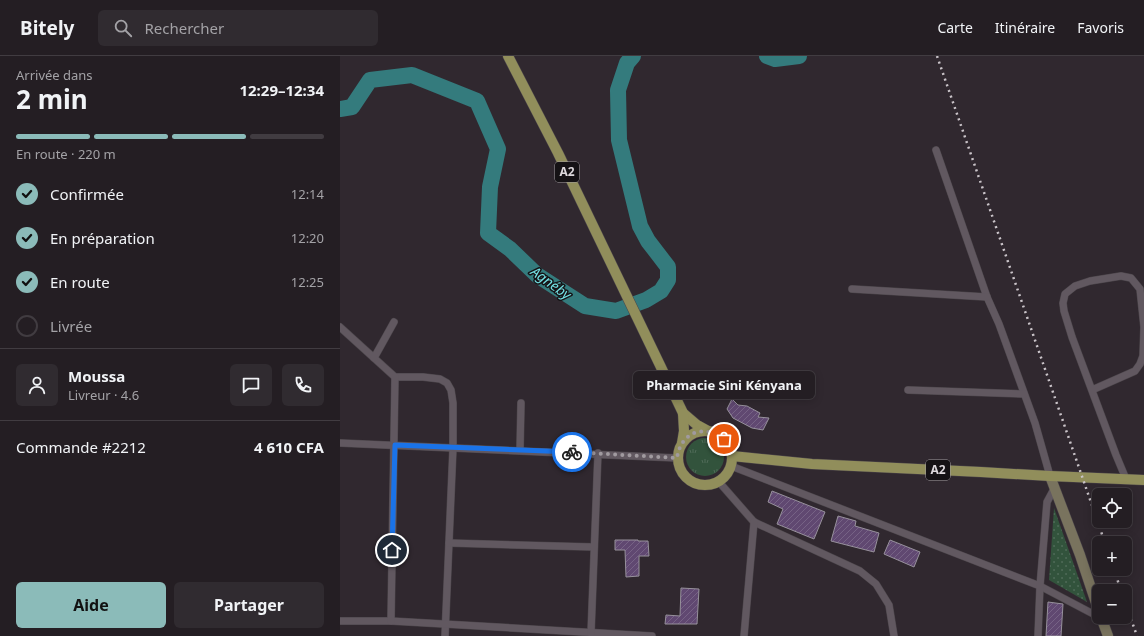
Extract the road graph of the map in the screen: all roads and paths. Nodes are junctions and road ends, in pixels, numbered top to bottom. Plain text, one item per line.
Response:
1 (508, 56) edge
2 (936, 150) dead end
3 (852, 288) dead end
4 (987, 297) junction
5 (394, 322) dead end
6 (340, 327) edge
7 (374, 358) junction
8 (395, 377) junction
9 (908, 390) dead end
10 (1092, 390) junction
11 (1024, 394) junction
12 (522, 403) dead end
13 (683, 413) junction
14 (708, 431) junction
15 (340, 443) edge
16 (682, 443) junction
17 (395, 445) junction
18 (453, 448) junction
19 (520, 450) junction
20 (598, 453) junction
21 (732, 456) junction
22 (677, 458) junction
23 (731, 466) junction
24 (1050, 476) junction
25 (1126, 479) junction
26 (1144, 480) edge
27 (719, 482) junction
28 (1054, 489) junction
29 (754, 522) junction
30 (449, 543) junction
31 (594, 547) junction
32 (1040, 586) junction
33 (1092, 592) edge
34 (1092, 612) edge
35 (340, 621) edge
36 (391, 621) junction
37 (446, 624) junction
38 (1103, 624) edge
39 (591, 632) junction
40 (445, 636) edge
41 (652, 636) edge
42 (744, 636) edge
43 (894, 636) edge
44 (1038, 636) edge
45 (1108, 636) edge

1 - 13 main road, A2
2 - 4 street
3 - 4 street
4 - 11 street
5 - 7 street
6 - 7 street
7 - 8 street
8 - 17 street
8 - 18 street
9 - 11 street
10 - 10 street
10 - 25 street
11 - 24 street
12 - 19 street
13 - 14 main road, A2
13 - 16 main road, A2
14 - 16 main road
14 - 21 main road
15 - 17 street
16 - 22 main road
17 - 18 street
17 - 36 street
18 - 19 street
18 - 30 street
19 - 20 street
20 - 22 street
20 - 31 street
21 - 23 main road
21 - 24 main road, A2
22 - 27 main road
23 - 27 main road
23 - 32 street
24 - 25 main road, A2
24 - 28 main road
25 - 26 main road, A2
27 - 29 street
28 - 32 street
28 - 33 main road
29 - 42 street
29 - 43 street
30 - 31 street
30 - 37 street
31 - 39 street
32 - 34 street
32 - 44 street
35 - 36 street
36 - 37 street
37 - 39 street
37 - 40 street
38 - 45 main road
39 - 41 street

